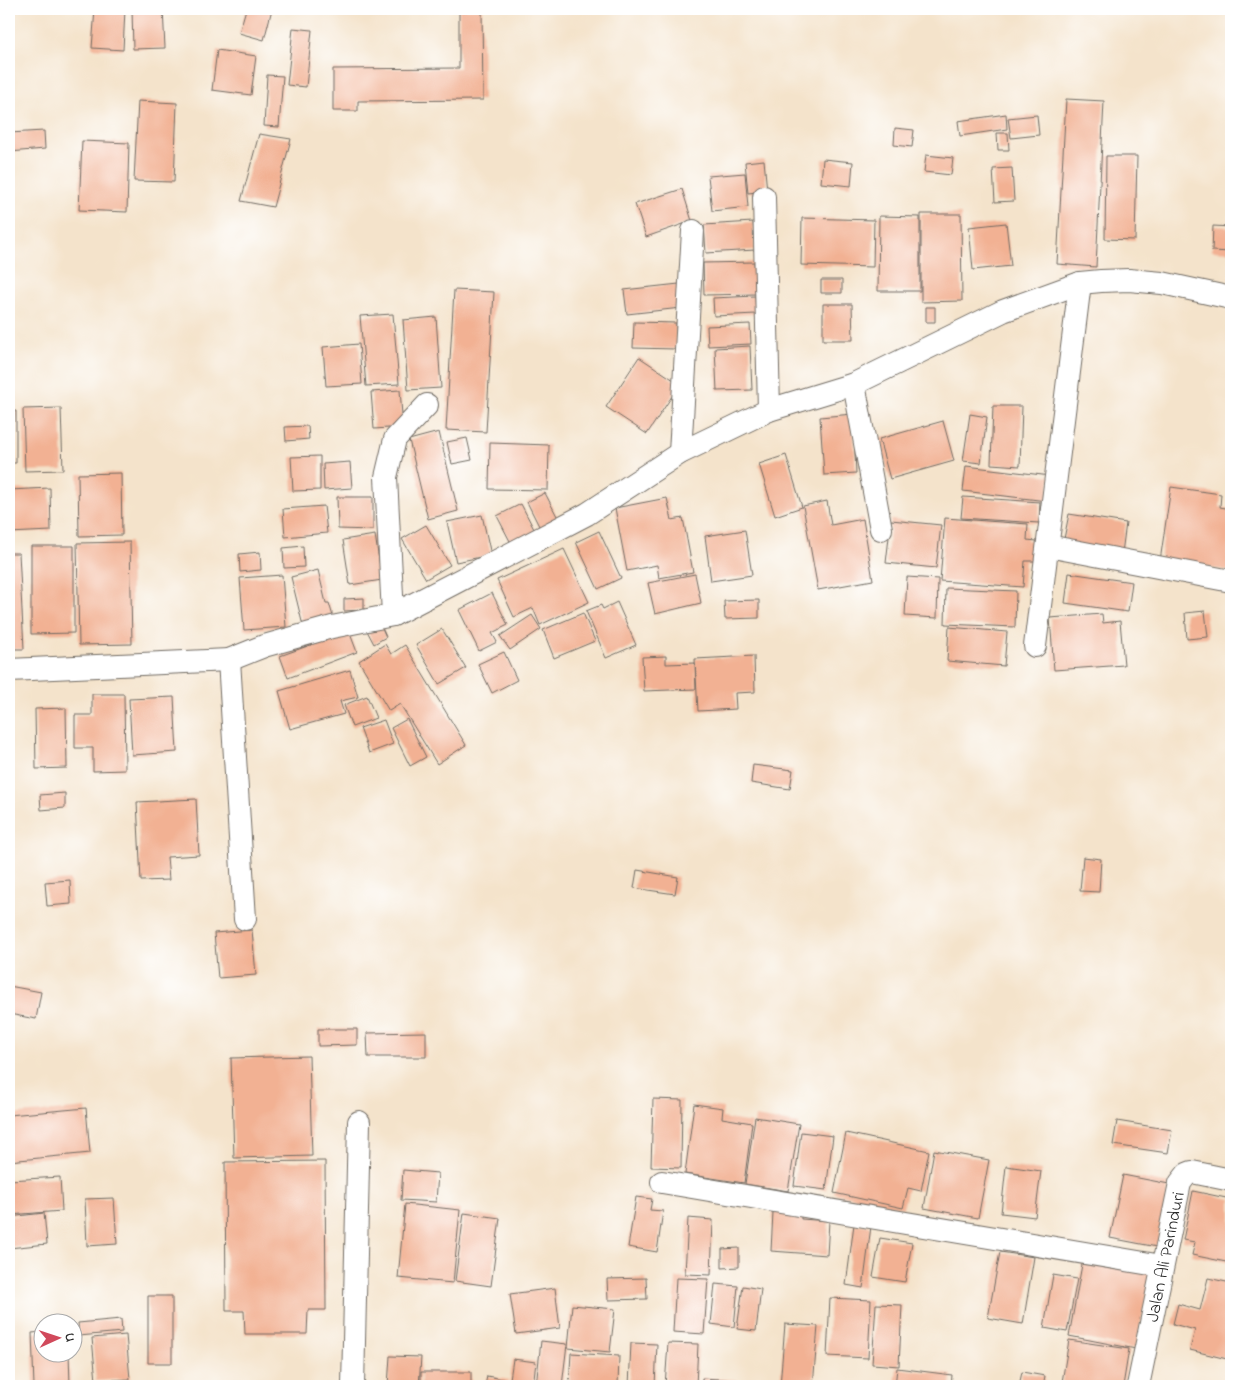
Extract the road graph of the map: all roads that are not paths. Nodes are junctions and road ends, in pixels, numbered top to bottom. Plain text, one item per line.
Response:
1 (764, 197) dead end
2 (693, 231) dead end
3 (1080, 283) junction
4 (1231, 298) edge
5 (854, 384) junction
6 (427, 405) dead end
7 (769, 410) junction
8 (680, 454) junction
9 (881, 528) dead end
10 (1048, 546) junction
11 (1231, 581) edge
12 (393, 615) junction
13 (1034, 646) dead end
14 (229, 660) junction
15 (9, 670) edge
16 (246, 919) dead end
17 (359, 1122) dead end
18 (1231, 1180) edge
19 (662, 1182) dead end
20 (1162, 1266) junction
21 (353, 1386) edge
22 (1138, 1386) edge

1 - 7 street
2 - 8 street
3 - 4 street
3 - 5 street
3 - 10 street
5 - 7 street
5 - 9 street
6 - 12 street
7 - 8 street
8 - 12 street
10 - 11 street
10 - 13 street
12 - 14 street
14 - 15 street
14 - 16 street
17 - 21 street
18 - 20 street, Jalan Ali Parinduri
19 - 20 street
20 - 22 street, Jalan Ali Parinduri

